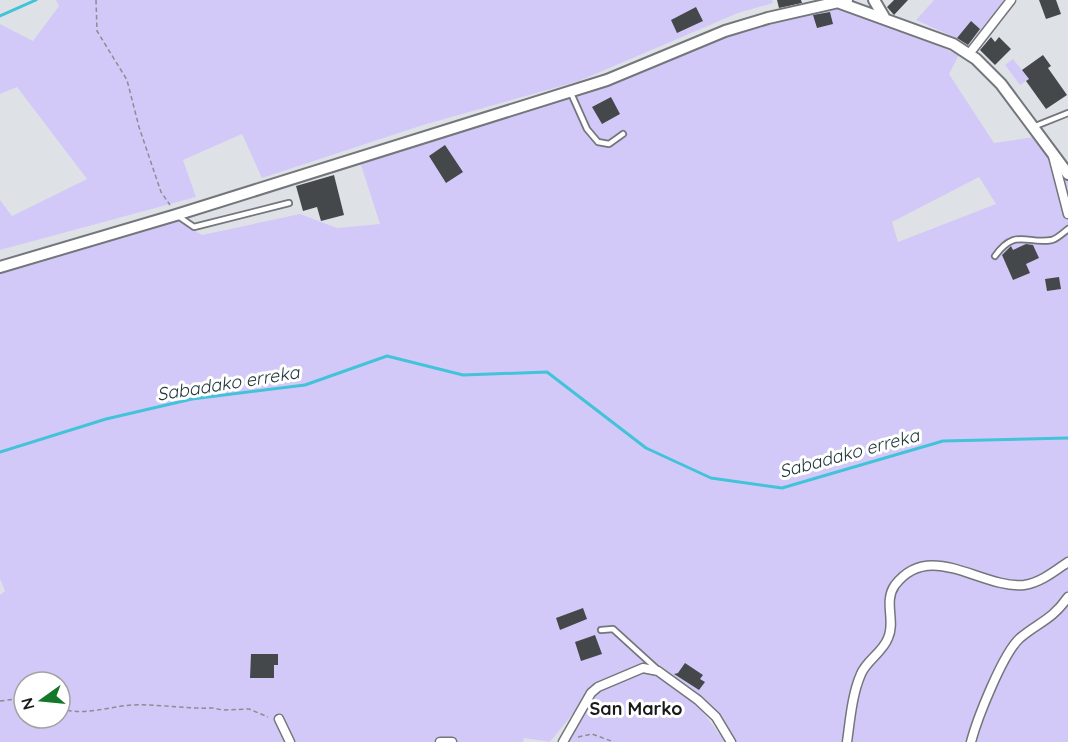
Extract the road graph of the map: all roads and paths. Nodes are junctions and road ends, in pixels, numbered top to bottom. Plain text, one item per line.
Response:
1 (96, 0) edge
2 (865, 0) edge
3 (873, 0) edge
4 (1011, 0) edge
5 (844, 1) edge
6 (872, 13) junction
7 (884, 18) junction
8 (969, 54) junction
9 (570, 91) junction
10 (1068, 113) edge
11 (1033, 127) junction
12 (623, 134) dead end
13 (1053, 153) junction
14 (1068, 174) edge
15 (289, 203) dead end
16 (1068, 214) edge
17 (176, 215) junction
18 (1068, 229) edge
19 (995, 256) dead end
20 (0, 267) edge
21 (1068, 562) edge
22 (1068, 597) edge
23 (601, 630) dead end
24 (658, 671) junction
25 (72, 711) edge
26 (279, 720) joint
27 (564, 741) edge
28 (290, 742) edge
29 (440, 742) edge
30 (452, 742) edge
31 (614, 742) edge
32 (731, 742) edge
33 (847, 742) edge
34 (971, 742) edge

1 - 17 path
2 - 6 street
3 - 7 street
4 - 8 street
5 - 6 street
5 - 9 street
6 - 7 street
7 - 8 street
8 - 11 street
9 - 12 lane
9 - 17 street
10 - 11 lane
11 - 13 street
13 - 14 street
13 - 16 street
15 - 17 lane
17 - 20 street
18 - 19 lane
21 - 33 street
22 - 34 street
23 - 24 lane
24 - 27 street
24 - 32 street
25 - 26 path
26 - 28 street
27 - 31 path
29 - 30 street

